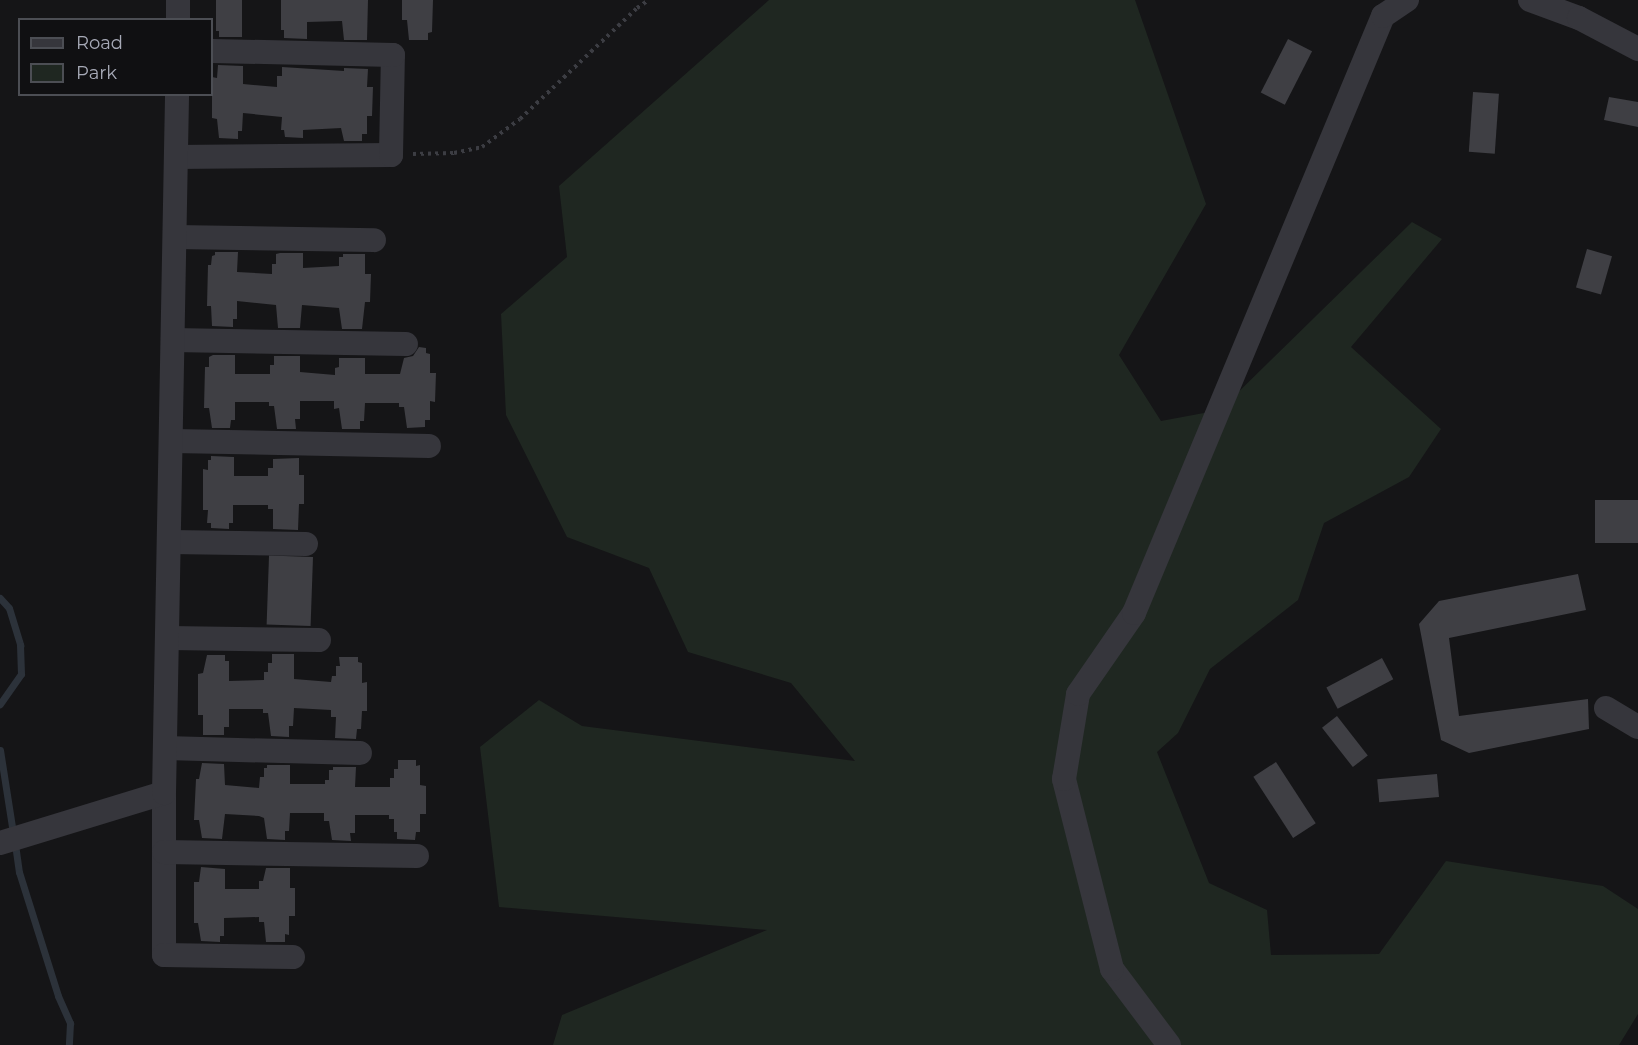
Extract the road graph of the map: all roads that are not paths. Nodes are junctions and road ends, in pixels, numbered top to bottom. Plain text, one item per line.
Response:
1 (178, 0) edge
2 (1407, 0) edge
3 (1530, 0) edge
4 (178, 18) edge
5 (1638, 49) edge
6 (213, 51) edge
7 (177, 96) edge
8 (176, 158) junction
9 (175, 237) junction
10 (374, 240) dead end
11 (173, 340) junction
12 (406, 344) dead end
13 (172, 441) junction
14 (429, 446) dead end
15 (170, 542) junction
16 (306, 544) dead end
17 (169, 638) junction
18 (319, 639) dead end
19 (1606, 708) dead end
20 (1638, 727) edge
21 (165, 748) junction
22 (360, 753) dead end
23 (164, 793) junction
24 (9, 840) edge
25 (164, 852) junction
26 (417, 856) dead end
27 (293, 957) dead end
28 (1169, 1045) edge

1 - 4 street
2 - 28 street
3 - 5 street
6 - 8 street
7 - 8 street
8 - 9 street
9 - 10 street
9 - 11 street
11 - 12 street
11 - 13 street
13 - 14 street
13 - 15 street
15 - 16 street
15 - 17 street
17 - 18 street
17 - 21 street
19 - 20 street
21 - 22 street
21 - 23 street
23 - 24 street
23 - 25 street
25 - 26 street
25 - 27 street

